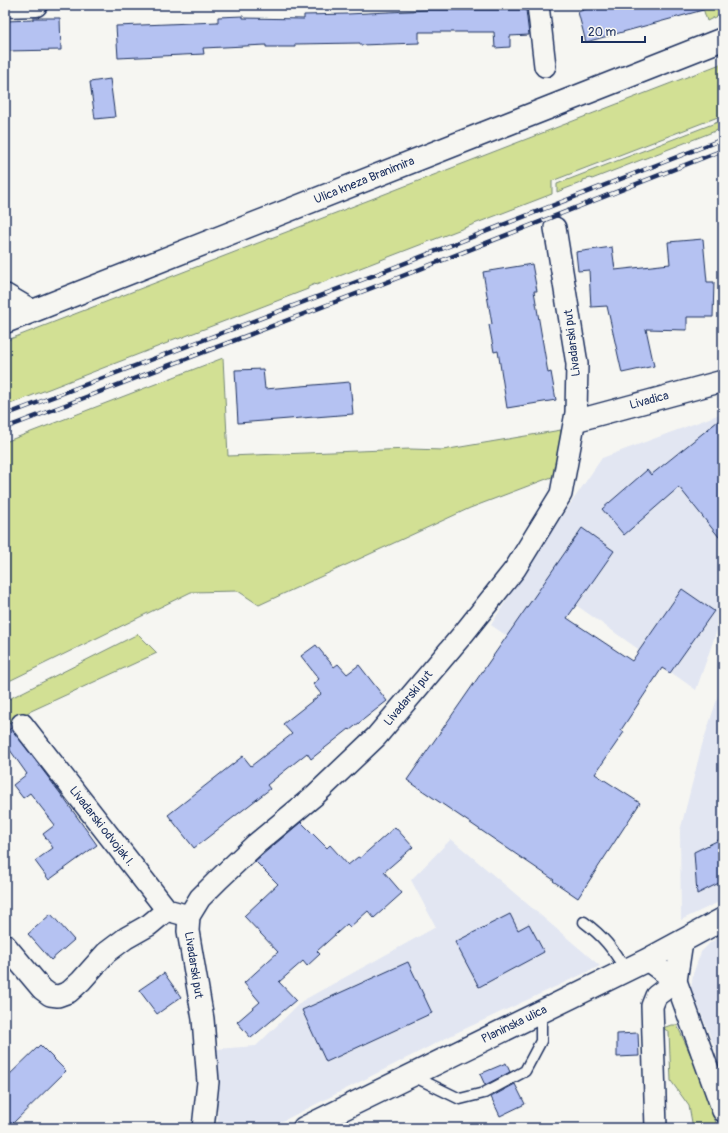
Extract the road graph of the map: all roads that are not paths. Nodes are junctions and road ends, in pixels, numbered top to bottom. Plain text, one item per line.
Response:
1 (36, 5) edge
2 (538, 5) edge
3 (5, 6) edge
4 (723, 39) edge
5 (545, 66) dead end
6 (556, 228) dead end
7 (5, 295) edge
8 (32, 311) junction
9 (5, 322) edge
10 (723, 381) edge
11 (574, 421) junction
12 (22, 724) dead end
13 (167, 910) junction
14 (189, 916) junction
15 (723, 919) edge
16 (584, 922) dead end
17 (682, 941) junction
18 (5, 944) edge
19 (647, 960) junction
20 (625, 969) junction
21 (676, 981) junction
22 (541, 1011) junction
23 (411, 1075) junction
24 (723, 1111) edge
25 (203, 1128) edge
26 (304, 1128) edge
27 (656, 1128) edge

1 - 3 main road
2 - 5 street
4 - 8 main road, Ulica kneza Branimira
6 - 11 street, Livadarski put
7 - 8 main road
8 - 9 main road, Ulica kneza Branimira
10 - 11 street, Livadica
11 - 14 street, Livadarski put
12 - 13 street, Livadarski odvojak I.
13 - 14 street
13 - 18 street
14 - 25 street, Livadarski put
15 - 17 main road, Planinska ulica
16 - 20 lane
17 - 19 main road, Planinska ulica
17 - 21 street
19 - 20 main road, Planinska ulica
19 - 21 street
20 - 22 main road, Planinska ulica
21 - 24 street
21 - 27 street
22 - 23 main road, Planinska ulica
22 - 23 lane
23 - 26 main road, Planinska ulica

